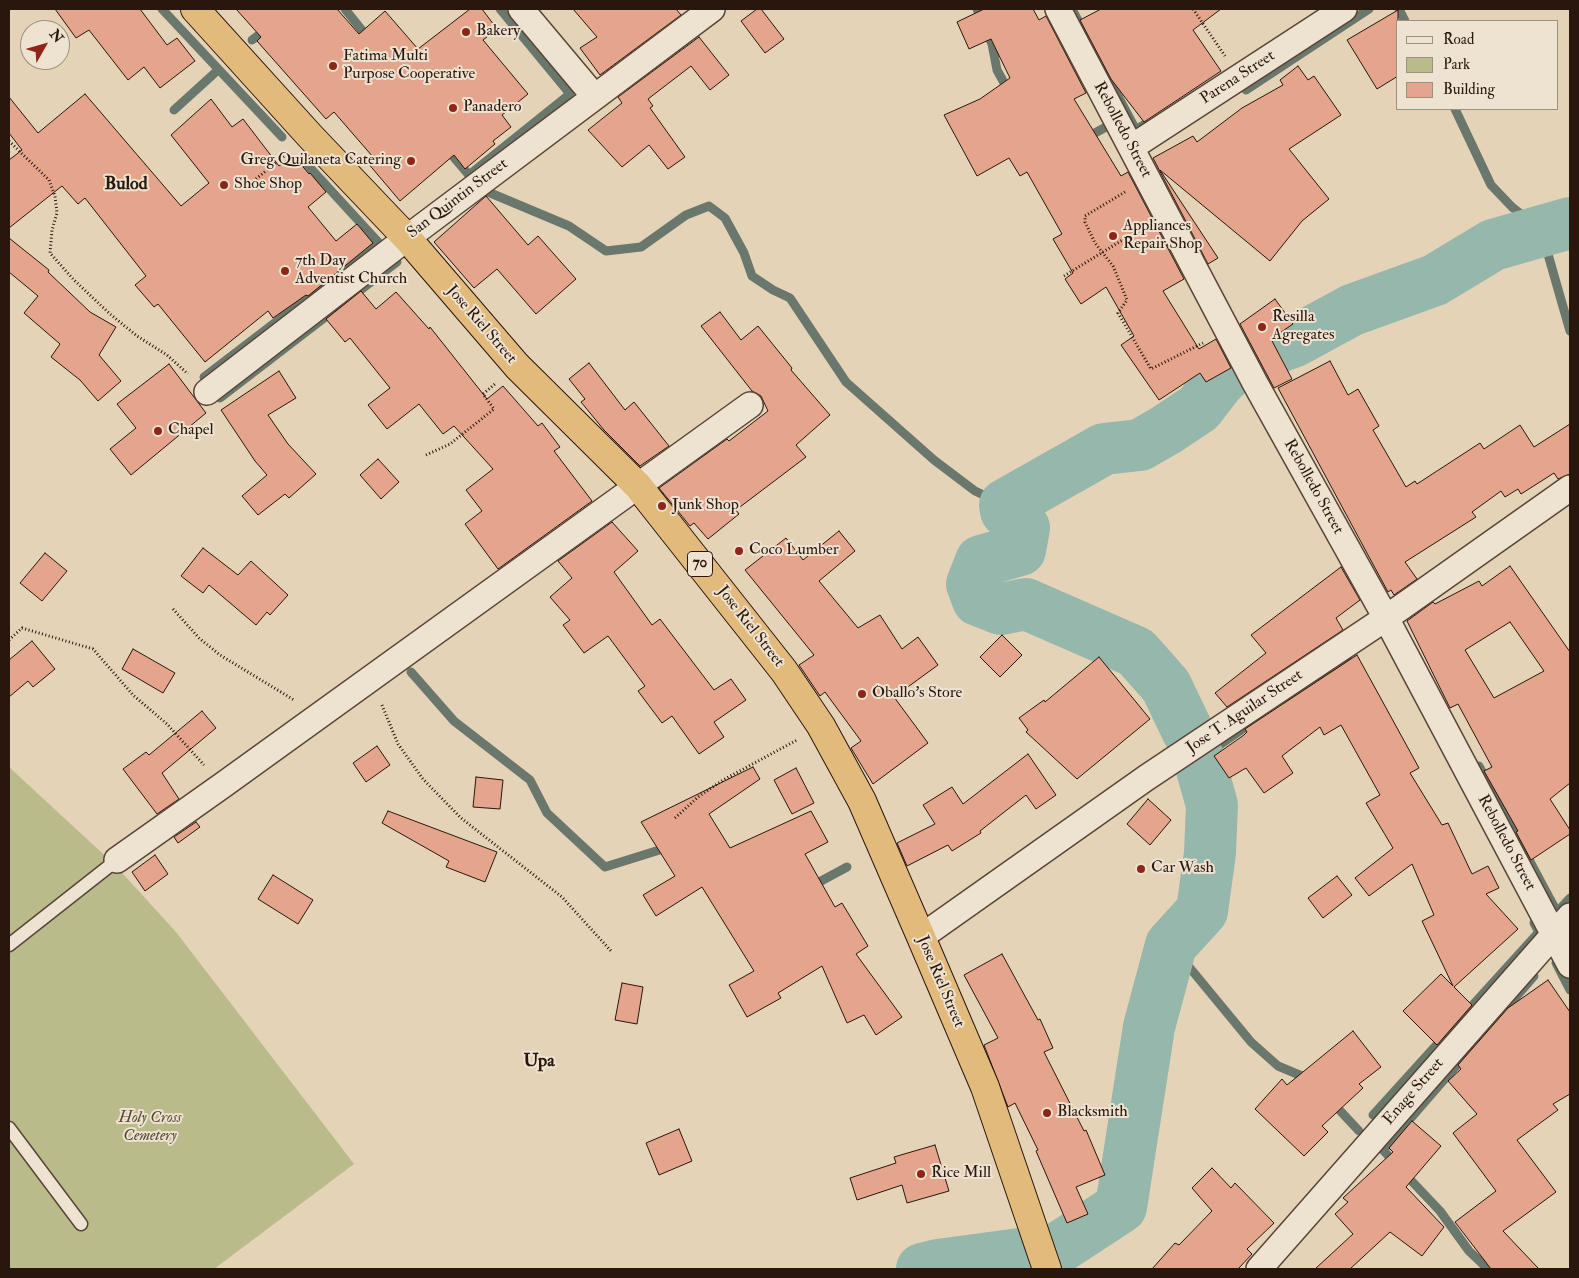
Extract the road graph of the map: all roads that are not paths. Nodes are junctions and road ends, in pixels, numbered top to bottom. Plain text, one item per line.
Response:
1 (195, 9) edge
2 (521, 9) edge
3 (710, 9) edge
4 (1058, 9) edge
5 (1344, 9) edge
6 (594, 96) junction
7 (1132, 148) junction
8 (407, 238) junction
9 (207, 392) road end
10 (750, 405) dead end
11 (638, 486) junction
12 (1570, 488) edge
13 (1386, 618) junction
14 (116, 860) joint
15 (1562, 925) edge
16 (921, 938) junction
17 (9, 945) edge
18 (1570, 965) edge
19 (9, 1128) edge
20 (81, 1224) dead end
21 (1046, 1269) edge
22 (1259, 1269) edge

1 - 8 highway, Jose Riel Street / 70
2 - 6 street
3 - 6 street, San Quintin Street
4 - 7 street, Rebolledo Street
5 - 7 street, Parena Street
6 - 8 street, San Quintin Street
7 - 13 street, Rebolledo Street
8 - 9 street, San Quintin Street
8 - 11 highway, Jose Riel Street / 70
10 - 11 street
11 - 14 street
11 - 16 highway, Jose Riel Street / 70
12 - 13 street, Jose T. Aguilar Street
13 - 15 street, Rebolledo Street
13 - 16 street, Jose T. Aguilar Street
14 - 17 lane
15 - 18 street, Rebolledo Street
15 - 22 street, Enage Street
16 - 21 highway, Jose Riel Street / 70
19 - 20 lane

